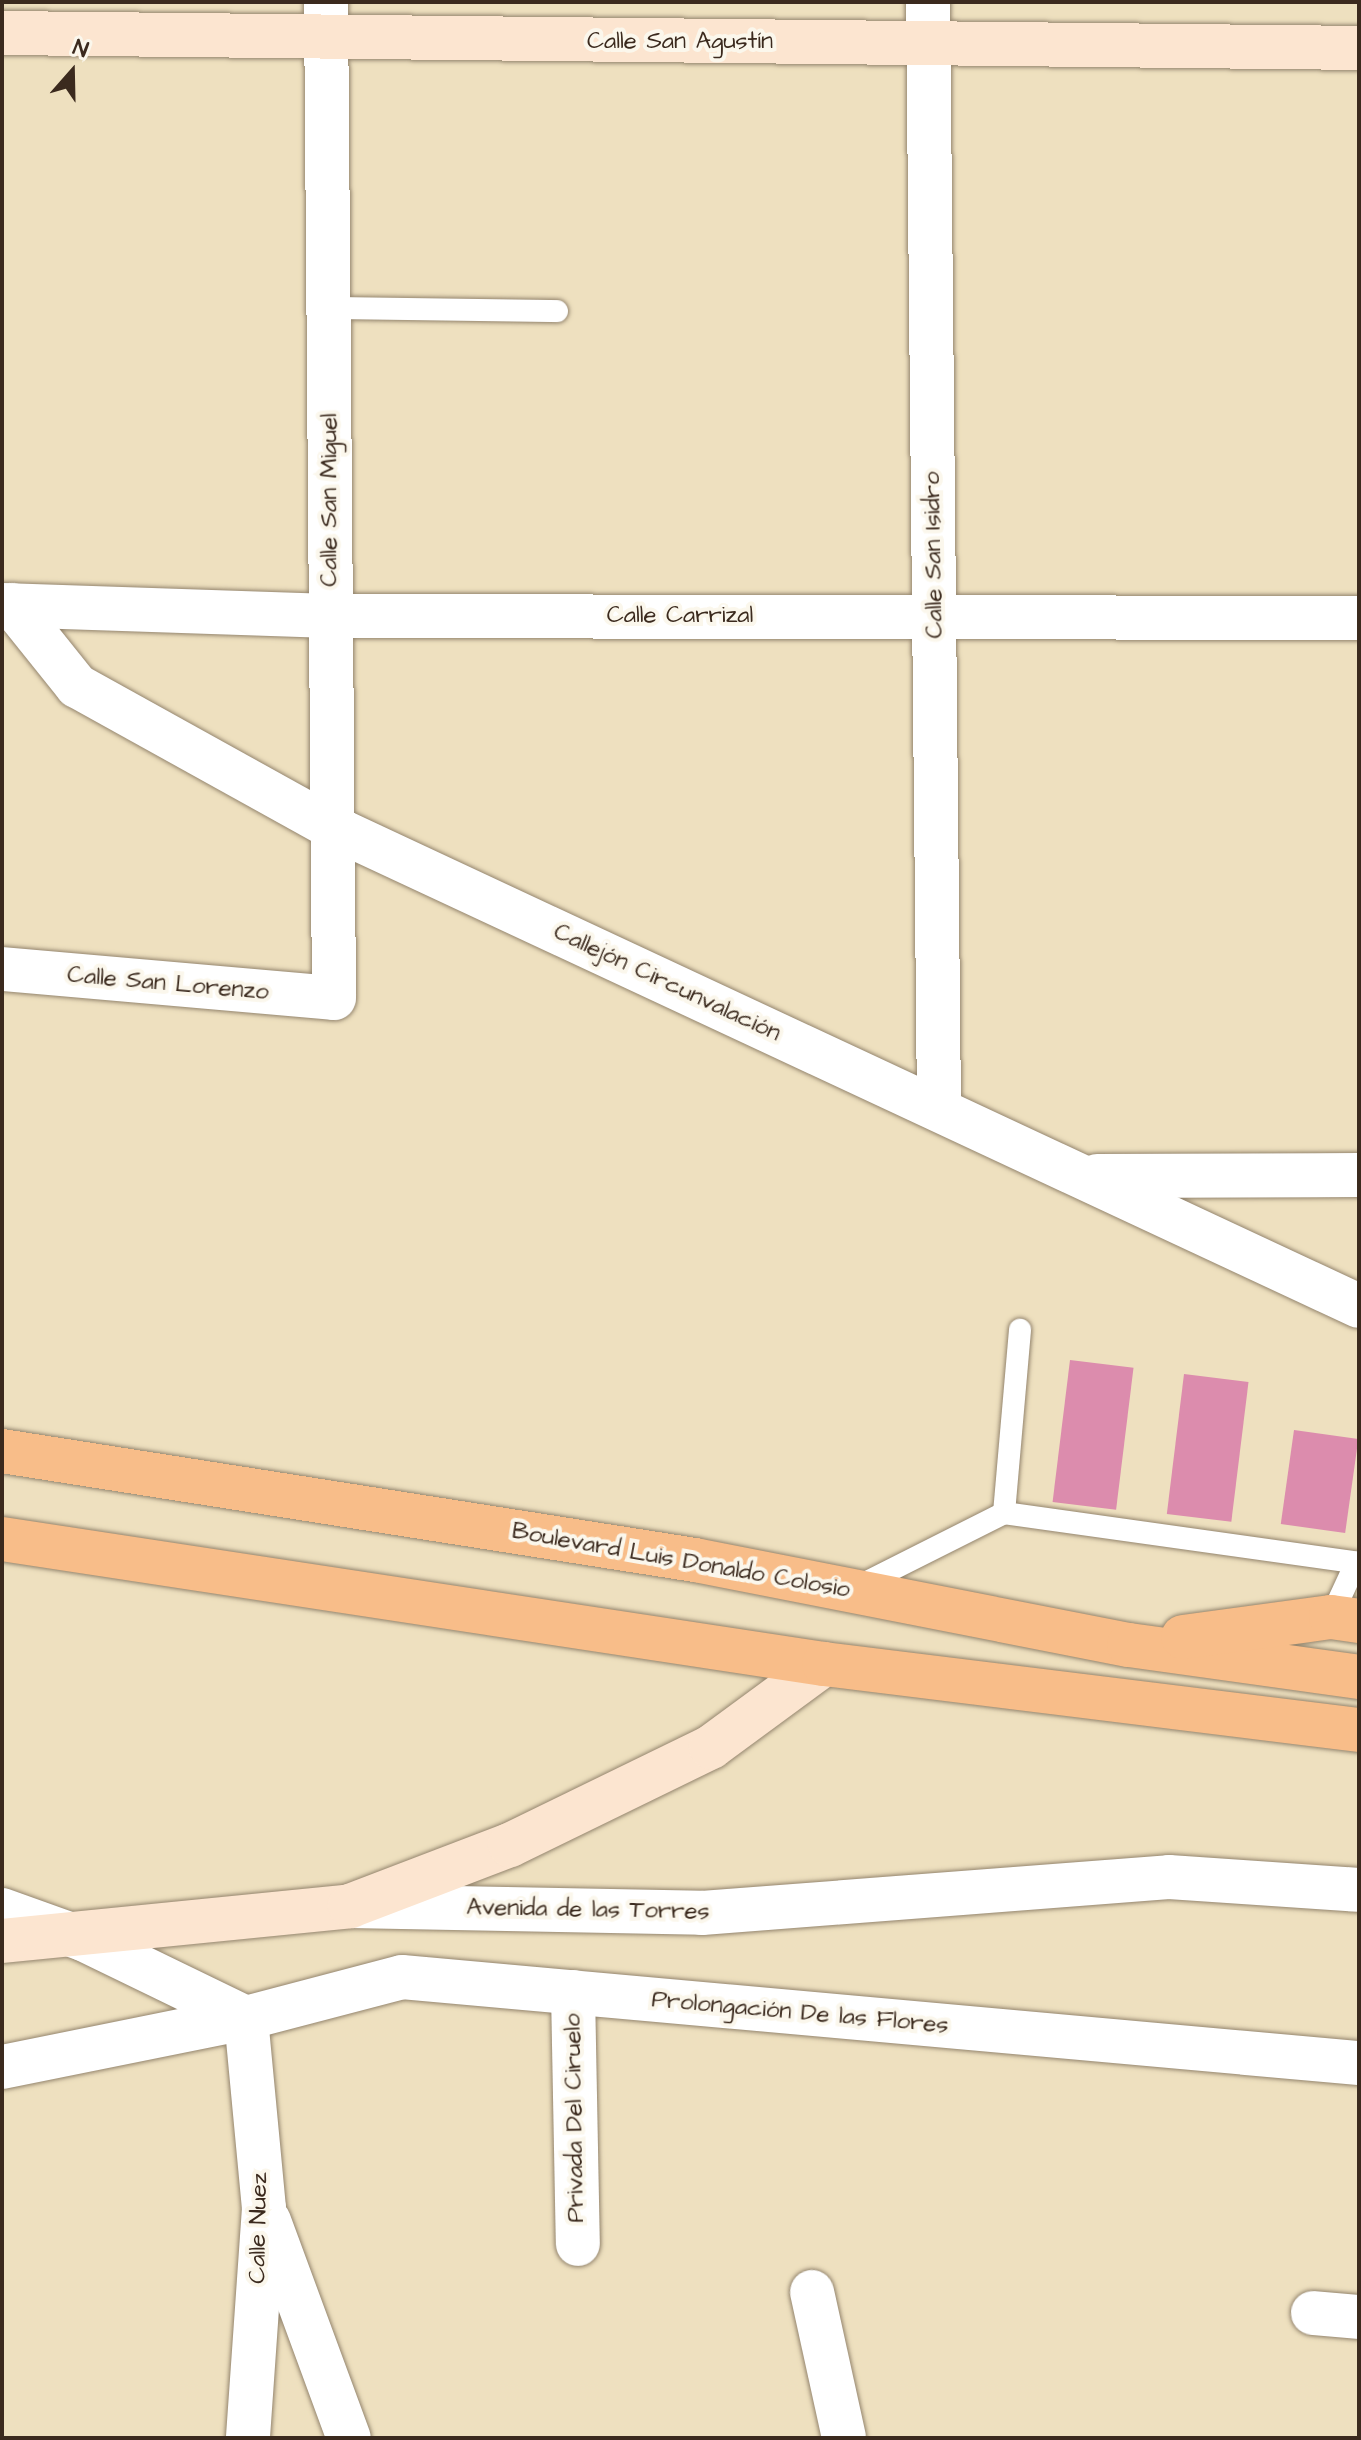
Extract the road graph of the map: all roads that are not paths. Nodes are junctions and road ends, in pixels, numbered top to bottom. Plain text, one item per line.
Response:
1 (325, 22) edge
2 (928, 22) edge
3 (2, 33) edge
4 (1359, 48) edge
5 (329, 308) junction
6 (557, 311) dead end
7 (7, 605) edge
8 (331, 616) junction
9 (934, 616) junction
10 (1359, 618) edge
11 (330, 826) junction
12 (2, 969) edge
13 (334, 998) joint
14 (939, 1109) junction
15 (1359, 1175) edge
16 (1087, 1176) junction
17 (1359, 1306) edge
18 (1020, 1330) dead end
19 (2, 1451) edge
20 (1004, 1513) junction
21 (2, 1539) edge
22 (1358, 1563) edge
23 (851, 1590) junction
24 (1345, 1619) edge
25 (1129, 1645) junction
26 (824, 1664) junction
27 (1359, 1677) edge
28 (1359, 1730) edge
29 (1359, 1890) edge
30 (350, 1906) junction
31 (2, 1910) edge
32 (83, 1939) junction
33 (2, 1941) edge
34 (573, 1992) junction
35 (246, 2018) junction
36 (1359, 2063) edge
37 (2, 2067) edge
38 (264, 2208) junction
39 (578, 2244) dead end
40 (812, 2292) dead end
41 (1313, 2313) dead end
42 (1359, 2317) edge
43 (248, 2438) edge
44 (349, 2438) edge
45 (844, 2438) edge

1 - 2 street, Calle San Agustín
1 - 3 street, Calle San Agustín
1 - 5 street, Calle San Miguel
2 - 4 street, Calle San Agustín
2 - 9 street, Calle San Isidro
5 - 6 lane
5 - 8 street, Calle San Miguel
7 - 8 street, Calle Carrizal
7 - 11 street, Callejón Circunvalación
8 - 9 street, Calle Carrizal
8 - 11 street, Calle San Miguel
9 - 10 street, Calle Carrizal
9 - 14 street, Calle San Isidro
11 - 13 street, Calle San Miguel
11 - 14 street, Callejón Circunvalación
12 - 13 street, Calle San Lorenzo
14 - 16 street, Callejón Circunvalación
15 - 16 street
16 - 17 street, Callejón Circunvalación
18 - 20 lane
19 - 23 highway, Boulevard Luis Donaldo Colosio
20 - 22 lane
20 - 23 lane
21 - 26 highway
22 - 24 lane
23 - 25 highway, Boulevard Luis Donaldo Colosio
24 - 25 highway
25 - 27 highway, Boulevard Luis Donaldo Colosio
26 - 28 highway
26 - 30 street, Avenida de las Torres
29 - 30 street, Avenida de las Torres
30 - 32 street
31 - 32 street
32 - 33 street
32 - 35 street
34 - 35 street, Prolongación De las Flores
34 - 36 street, Prolongación De las Flores
34 - 39 street, Privada Del Ciruelo
35 - 37 street, Prolongación De las Flores
35 - 38 street, Calle Nuez
38 - 43 street, Calle Nuez
38 - 44 street
40 - 45 street
41 - 42 street

